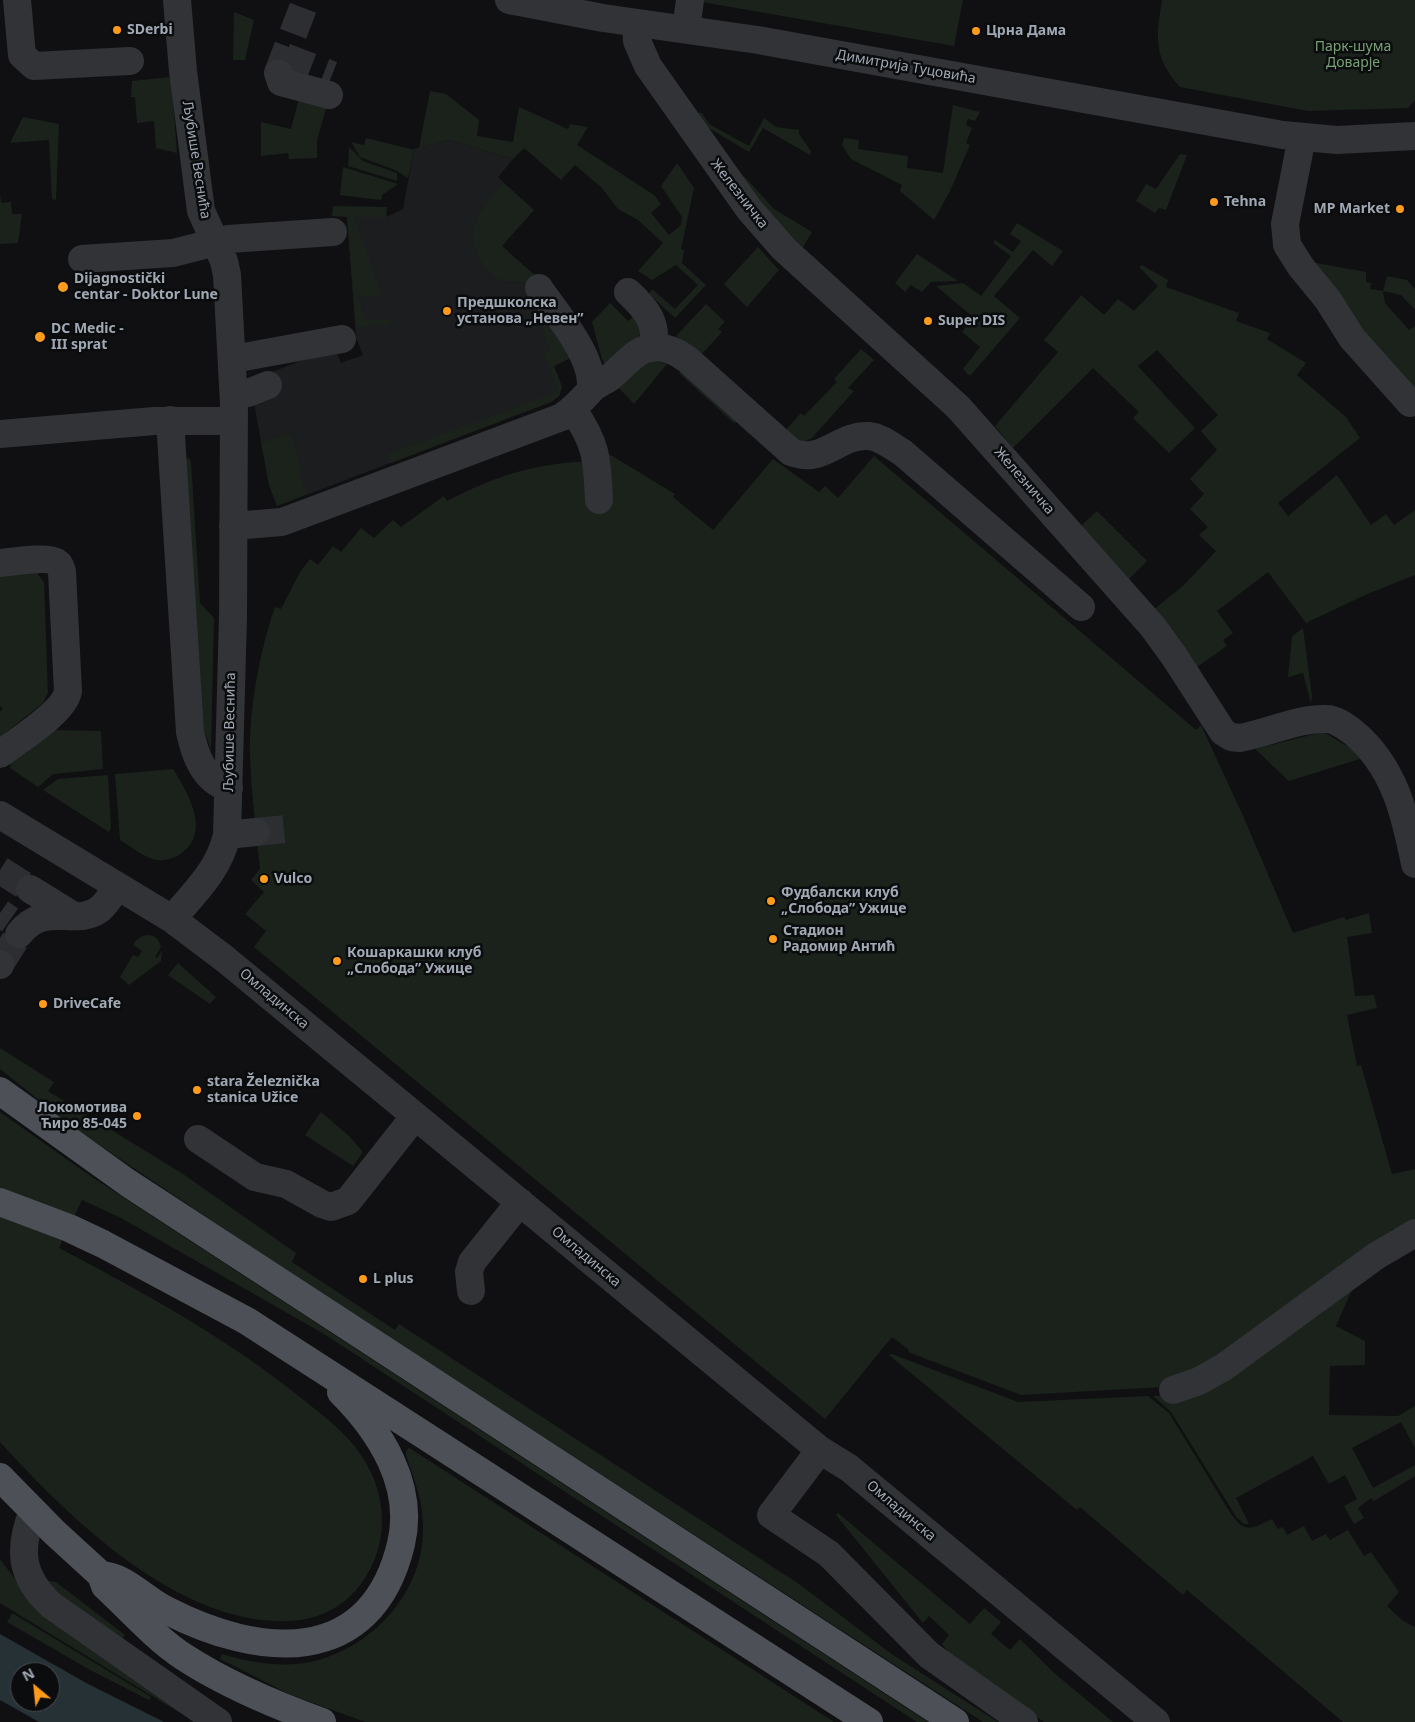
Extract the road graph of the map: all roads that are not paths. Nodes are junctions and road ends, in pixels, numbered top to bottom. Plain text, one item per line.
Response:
1 (177, 0) edge
2 (508, 0) edge
3 (690, 0) edge
4 (12, 15) edge
5 (636, 23) junction
6 (686, 29) junction
7 (130, 60) dead end
8 (278, 74) dead end
9 (329, 95) dead end
10 (1415, 136) edge
11 (1302, 137) junction
12 (333, 232) dead end
13 (215, 243) junction
14 (82, 259) dead end
15 (539, 288) dead end
16 (628, 292) dead end
17 (342, 340) dead end
18 (653, 348) junction
19 (232, 359) junction
20 (268, 385) dead end
21 (591, 389) junction
22 (1410, 403) dead end
23 (233, 408) junction
24 (573, 410) junction
25 (170, 420) junction
26 (0, 434) edge
27 (599, 500) dead end
28 (233, 526) junction
29 (0, 563) edge
30 (1081, 607) dead end
31 (0, 754) edge
32 (229, 788) junction
33 (0, 815) edge
34 (256, 832) tunnel mouth
35 (227, 835) junction
36 (1415, 864) edge
37 (117, 887) junction
38 (30, 889) tunnel mouth
39 (72, 915) junction
40 (172, 919) junction
41 (18, 927) tunnel mouth
42 (0, 1091) edge
43 (415, 1116) junction
44 (198, 1139) dead end
45 (0, 1202) edge
46 (520, 1202) junction
47 (1415, 1233) edge
48 (471, 1291) dead end
49 (312, 1362) junction
50 (1173, 1390) dead end
51 (820, 1450) junction
52 (0, 1477) edge
53 (33, 1511) junction
54 (101, 1575) junction
55 (218, 1722) edge
56 (322, 1722) edge
57 (869, 1722) edge
58 (955, 1722) edge
59 (1024, 1722) edge
60 (1156, 1722) edge

1 - 13 street, Љубише Веснића
2 - 5 street, Димитрија Туцовића
3 - 6 street
4 - 7 street
5 - 6 street, Димитрија Туцовића
5 - 36 street, Железничка
6 - 11 street, Димитрија Туцовића
8 - 9 street
10 - 11 street, Димитрија Туцовића
11 - 22 street
12 - 13 street
13 - 14 street
13 - 19 street, Љубише Веснића
15 - 21 street
16 - 18 street
17 - 19 street
18 - 21 street
18 - 30 street
19 - 23 street, Љубише Веснића
20 - 23 street
21 - 24 street
23 - 25 street
23 - 28 street, Љубише Веснића
24 - 27 street
24 - 28 street
25 - 26 street
25 - 32 street
28 - 32 street, Љубише Веснића
29 - 31 street
32 - 35 street, Љубише Веснића
33 - 37 street, Омладинска
34 - 35 street
35 - 40 street, Љубише Веснића
37 - 39 street
37 - 40 street, Омладинска
38 - 39 street
39 - 41 street
40 - 43 street, Омладинска
42 - 58 main road
43 - 44 street
43 - 46 street, Омладинска
45 - 49 main road
46 - 48 street
46 - 51 street, Омладинска
47 - 50 street
49 - 54 main road
49 - 57 main road
51 - 59 street
51 - 60 street, Омладинска
52 - 53 main road
53 - 54 main road
53 - 55 street
54 - 56 main road

